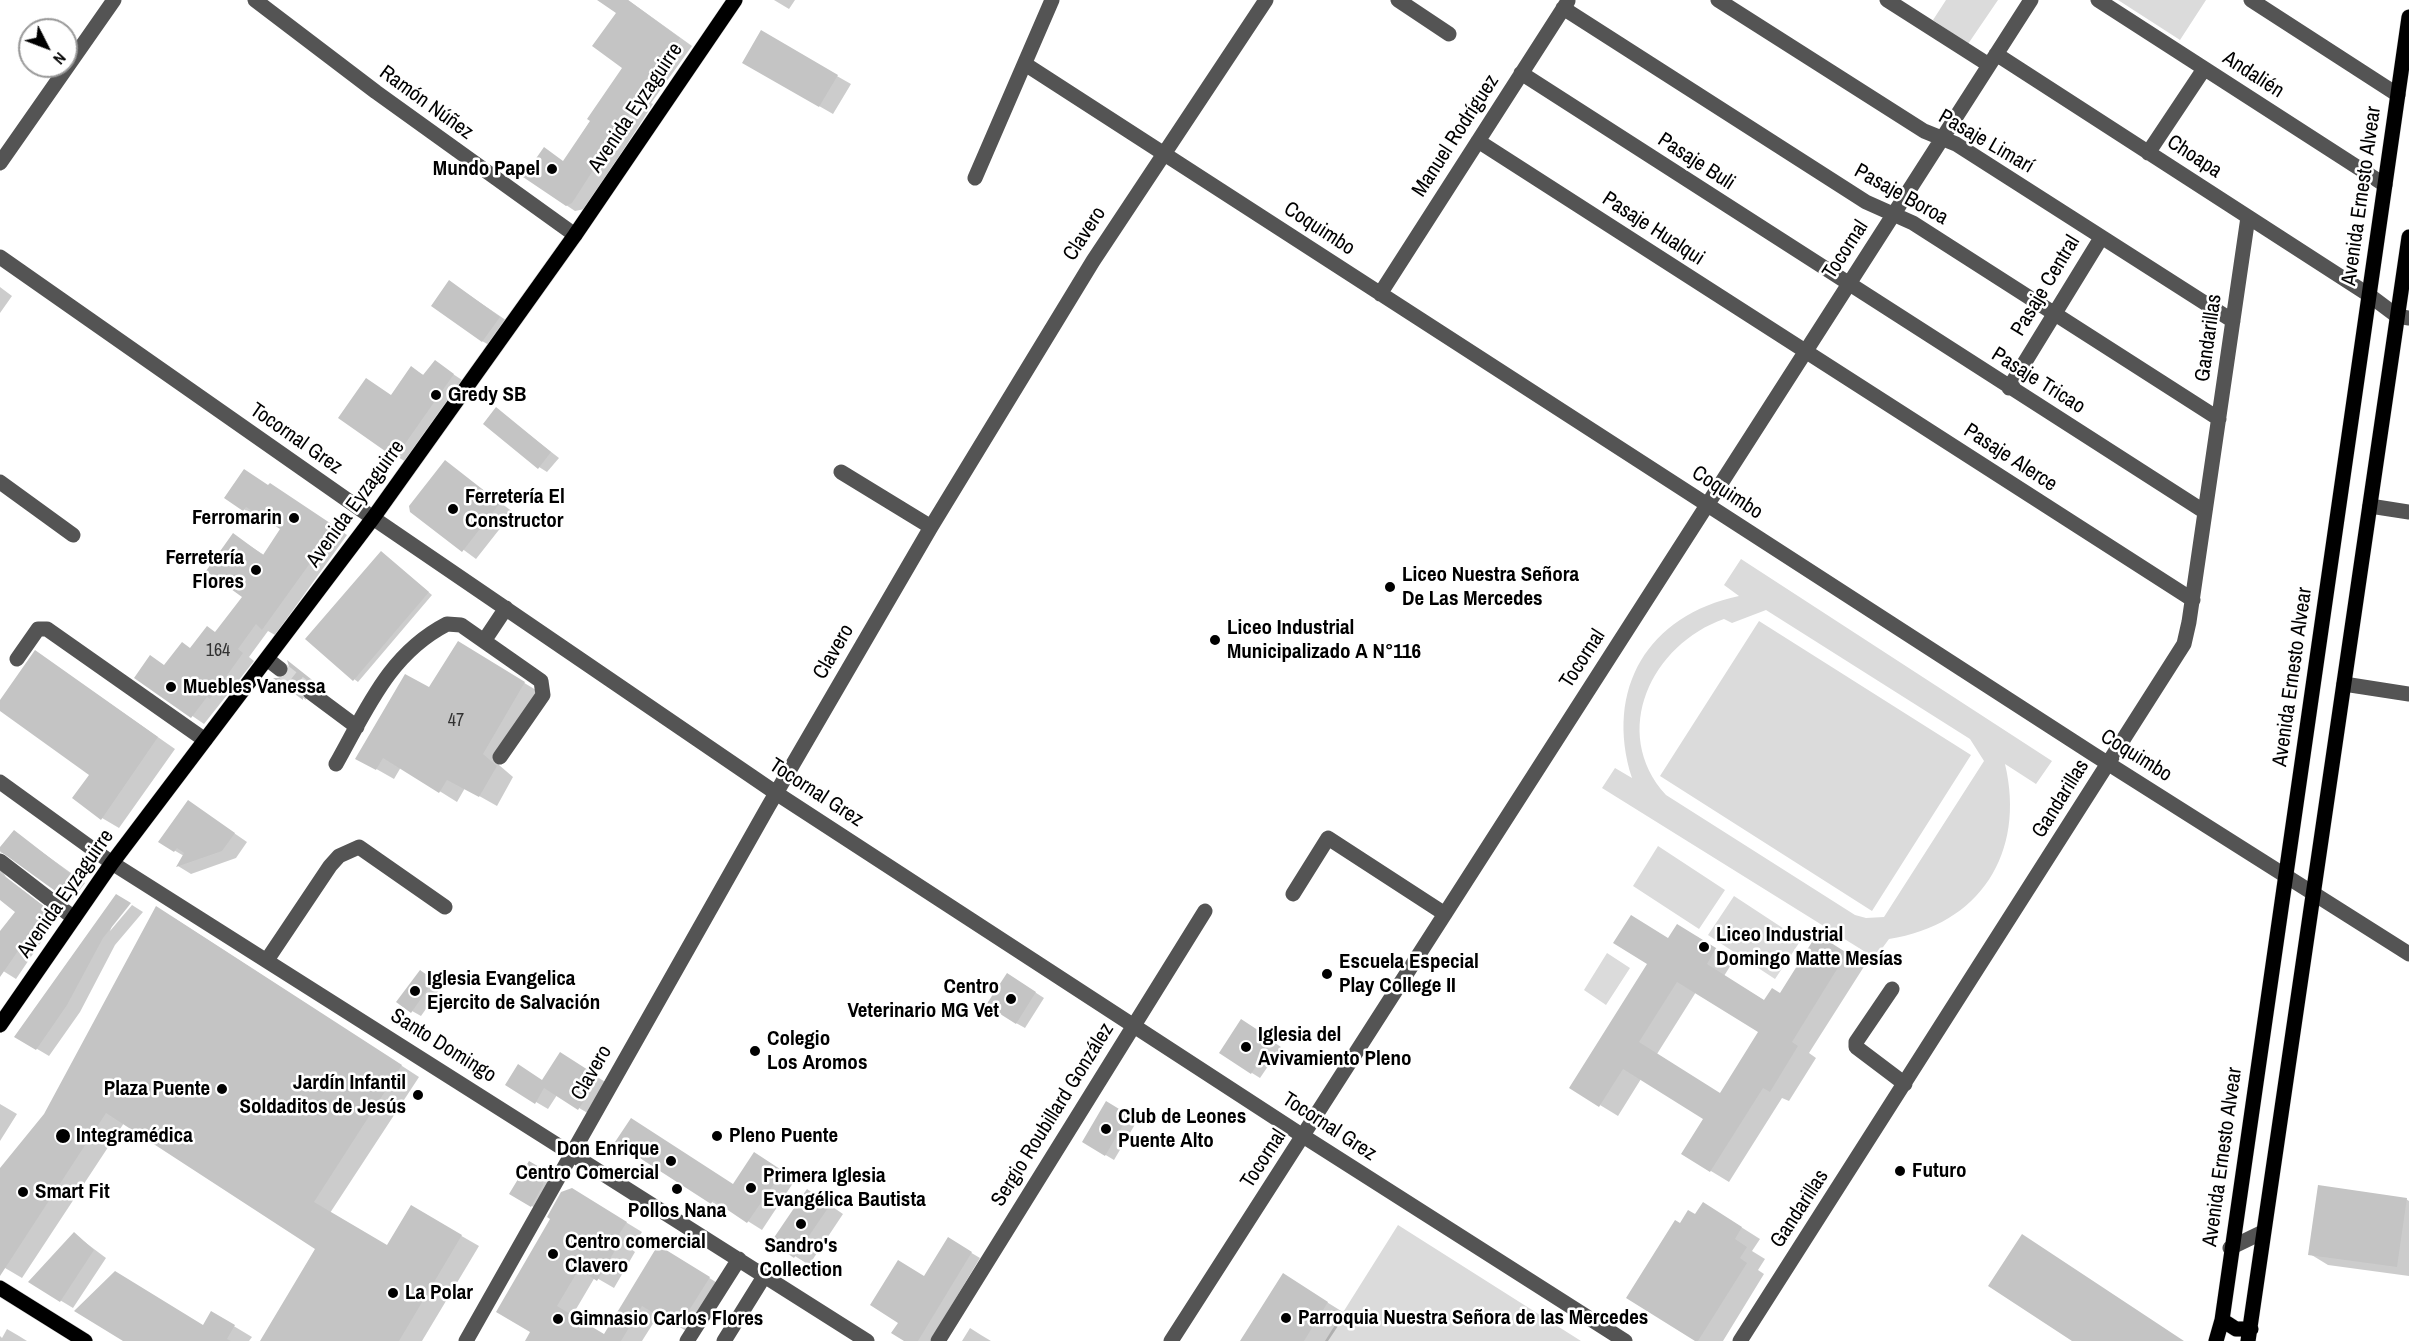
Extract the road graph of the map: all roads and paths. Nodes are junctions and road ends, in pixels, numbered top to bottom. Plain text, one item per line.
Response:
1 (114, 0) edge
2 (255, 0) edge
3 (735, 0) edge
4 (1052, 0) edge
5 (1266, 0) edge
6 (1398, 0) edge
7 (1718, 0) edge
8 (1887, 0) edge
9 (2031, 0) edge
10 (2098, 0) edge
11 (2251, 0) edge
12 (1566, 4) edge
13 (2409, 17) edge
14 (1449, 34) dead end
15 (1993, 60) junction
16 (1025, 64) junction
17 (2204, 69) junction
18 (1521, 73) junction
19 (2398, 95) junction
20 (1942, 139) junction
21 (1478, 141) junction
22 (2148, 153) junction
23 (1164, 154) junction
24 (0, 163) edge
25 (975, 178) dead end
26 (2385, 185) junction
27 (1893, 215) junction
28 (2248, 217) junction
29 (575, 235) junction
30 (2409, 237) edge
31 (2101, 238) junction
32 (0, 257) edge
33 (1848, 285) junction
34 (1380, 294) junction
35 (2369, 295) junction
36 (2054, 314) junction
37 (2403, 317) edge
38 (2233, 321) junction
39 (1805, 351) junction
40 (2009, 388) junction
41 (2219, 418) junction
42 (841, 472) dead end
43 (0, 482) edge
44 (1706, 505) junction
45 (2370, 506) junction
46 (2409, 512) edge
47 (2205, 513) junction
48 (374, 518) junction
49 (931, 527) junction
50 (73, 535) dead end
51 (2193, 600) junction
52 (506, 608) junction
53 (484, 641) junction
54 (17, 659) dead end
55 (267, 659) junction
56 (280, 669) tunnel mouth
57 (2344, 684) junction
58 (310, 692) tunnel mouth
59 (2409, 694) edge
60 (357, 727) junction
61 (205, 740) junction
62 (500, 758) dead end
63 (336, 764) dead end
64 (2109, 764) junction
65 (0, 782) edge
66 (777, 793) junction
67 (0, 861) edge
68 (112, 863) junction
69 (2286, 876) junction
70 (1293, 894) dead end
71 (2314, 894) junction
72 (445, 907) dead end
73 (1205, 911) dead end
74 (1445, 914) junction
75 (74, 918) junction
76 (2408, 952) edge
77 (267, 960) junction
78 (1892, 989) dead end
79 (0, 1025) edge
80 (1133, 1026) junction
81 (1905, 1084) junction
82 (1304, 1137) junction
83 (572, 1152) junction
84 (2263, 1232) junction
85 (2230, 1248) junction
86 (739, 1259) junction
87 (765, 1275) junction
88 (0, 1288) edge
89 (2222, 1320) junction
90 (2249, 1335) edge
91 (85, 1341) edge
92 (466, 1341) edge
93 (687, 1341) edge
94 (724, 1341) edge
95 (867, 1341) edge
96 (938, 1341) edge
97 (1171, 1341) edge
98 (1625, 1341) edge
99 (1740, 1341) edge
100 (2216, 1341) edge

1 - 24 street
2 - 29 street, Ramón Núñez
3 - 29 main road, Avenida Eyzaguirre
4 - 16 street
5 - 23 street, Clavero
6 - 14 street
7 - 20 street, Pasaje Limarí
8 - 15 street, Choapa
9 - 15 street, Tocornal
10 - 17 street, Andalién
11 - 19 street
12 - 18 street, Manuel Rodríguez
12 - 27 street, Pasaje Boroa
13 - 19 main road, Avenida Ernesto Alvear
15 - 20 street, Tocornal
15 - 22 street, Choapa
16 - 23 street, Coquimbo
16 - 25 street
17 - 22 street
17 - 26 street, Andalién
18 - 21 street, Manuel Rodríguez
18 - 33 street, Pasaje Buli
19 - 26 main road, Avenida Ernesto Alvear
20 - 27 street, Tocornal
20 - 31 street, Pasaje Limarí
21 - 34 street, Manuel Rodríguez
21 - 39 street, Pasaje Hualqui
22 - 28 street, Choapa
23 - 34 street, Coquimbo
23 - 49 street, Clavero
26 - 35 main road, Avenida Ernesto Alvear
27 - 33 street, Tocornal
27 - 36 street, Pasaje Boroa
28 - 35 street, Choapa
28 - 38 street, Gandarillas
29 - 48 main road, Avenida Eyzaguirre
30 - 37 main road
31 - 36 street, Pasaje Central
31 - 38 street, Pasaje Limarí
32 - 48 street, Tocornal Grez
33 - 39 street, Tocornal
33 - 40 street, Pasaje Tricao
34 - 44 street, Coquimbo
35 - 37 street, Choapa
35 - 69 main road, Avenida Ernesto Alvear
36 - 40 street, Pasaje Central
36 - 41 street, Pasaje Boroa
37 - 45 main road
38 - 41 street, Gandarillas
39 - 44 street, Tocornal
39 - 51 street, Pasaje Alerce
40 - 47 street, Pasaje Tricao
41 - 47 street, Gandarillas
42 - 49 street
43 - 50 street
44 - 64 street, Coquimbo
44 - 74 street, Tocornal
45 - 46 street
45 - 57 main road
47 - 51 street, Gandarillas
48 - 52 street, Tocornal Grez
48 - 55 main road, Avenida Eyzaguirre
49 - 66 street, Clavero
51 - 64 street, Gandarillas
52 - 53 street
52 - 66 street, Tocornal Grez
53 - 60 street
53 - 62 street
54 - 61 street
55 - 56 street
55 - 61 main road, Avenida Eyzaguirre
57 - 59 street
57 - 71 main road
58 - 60 street
60 - 63 street
61 - 68 main road, Avenida Eyzaguirre
64 - 69 street, Coquimbo
64 - 81 street, Gandarillas
65 - 68 street, Santo Domingo
66 - 80 street, Tocornal Grez
66 - 83 street, Clavero
67 - 75 street
68 - 75 main road, Avenida Eyzaguirre
68 - 77 street, Santo Domingo
69 - 71 street, Coquimbo
69 - 85 main road, Avenida Ernesto Alvear
70 - 74 street
71 - 76 street, Coquimbo
71 - 84 main road
72 - 77 street
73 - 80 street, Sergio Roubillard González
74 - 82 street, Tocornal
75 - 79 main road, Avenida Eyzaguirre
77 - 83 street, Santo Domingo
78 - 81 street
80 - 82 street, Tocornal Grez
80 - 96 street, Sergio Roubillard González
81 - 99 street, Gandarillas
82 - 97 street, Tocornal
82 - 98 street, Tocornal Grez
83 - 86 street, Santo Domingo
83 - 92 street, Clavero
84 - 85 street
84 - 90 main road
85 - 89 main road, Avenida Ernesto Alvear
86 - 87 street, Santo Domingo
86 - 93 street
87 - 94 street
87 - 95 street, Santo Domingo
88 - 91 main road
89 - 90 main road
89 - 100 main road, Avenida Ernesto Alvear

